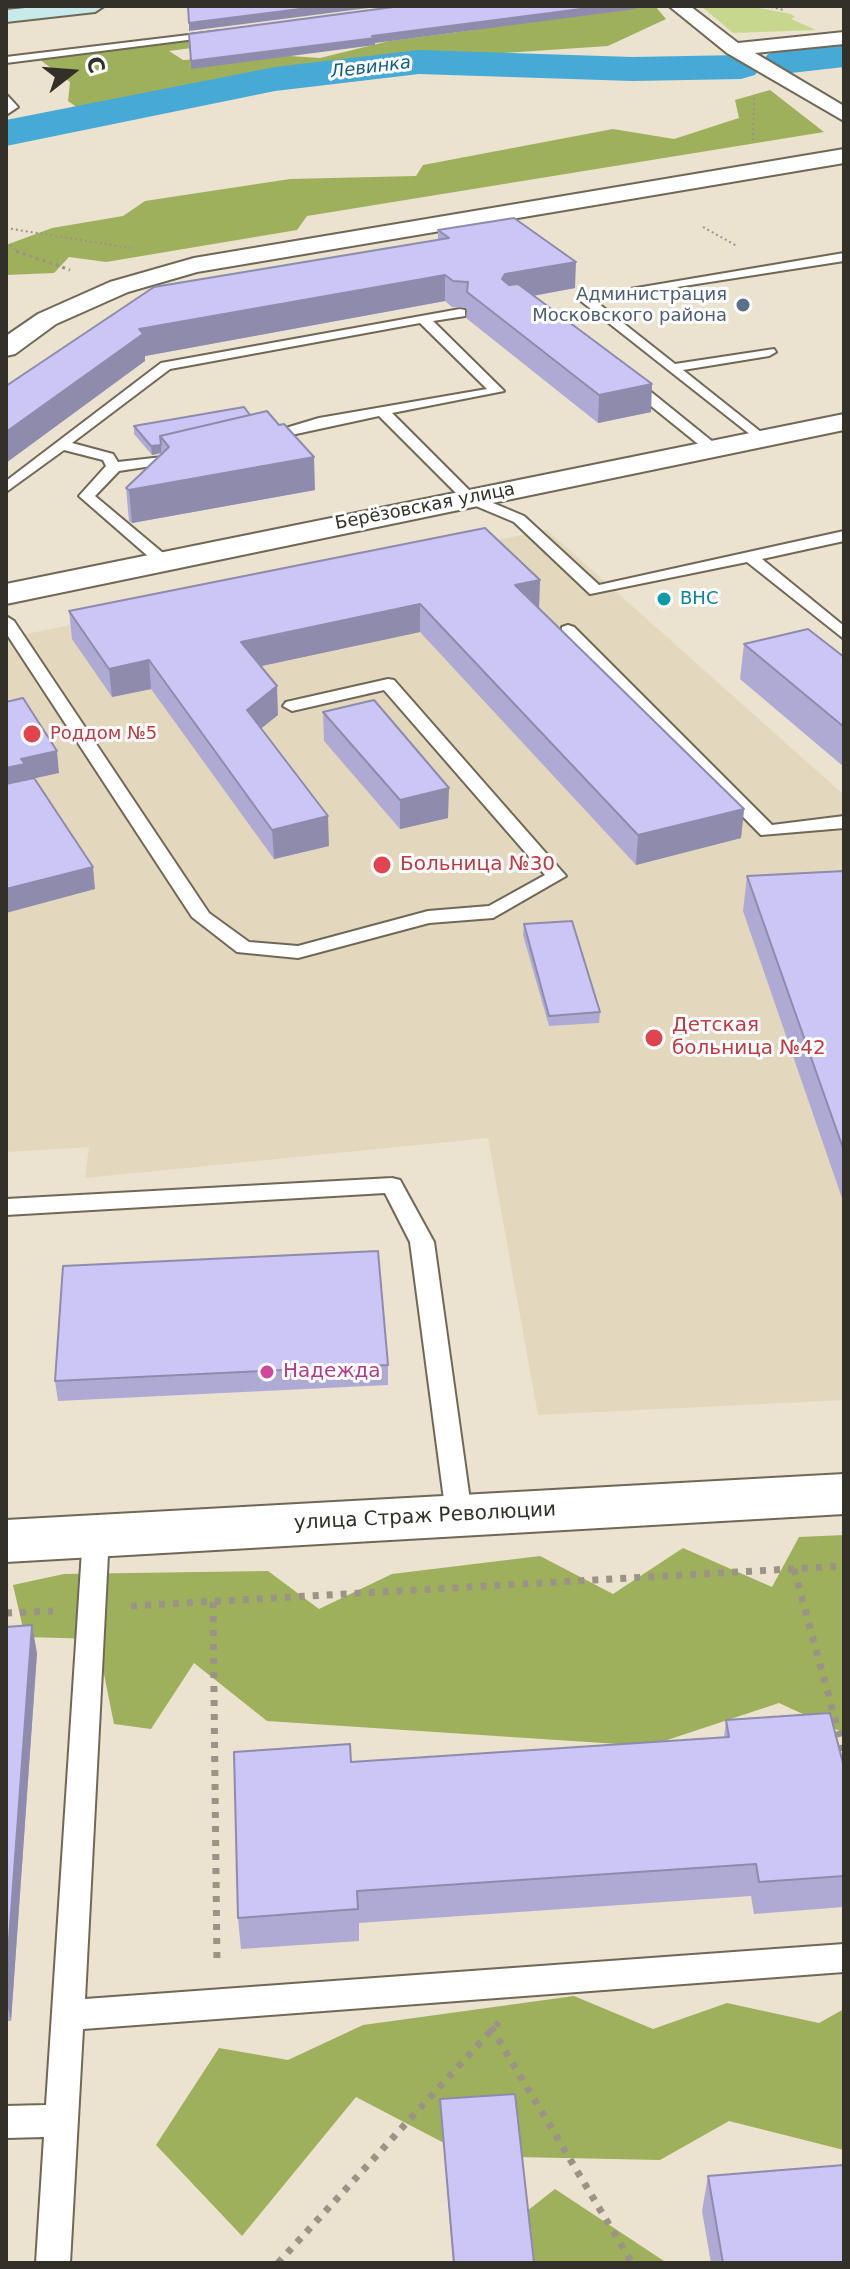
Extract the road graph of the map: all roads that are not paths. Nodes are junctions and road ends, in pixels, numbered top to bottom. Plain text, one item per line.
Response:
1 (95, 6) edge
2 (678, 6) edge
3 (6, 16) edge
4 (226, 32) edge
5 (844, 38) edge
6 (734, 49) junction
7 (6, 60) edge
8 (6, 97) edge
9 (6, 112) edge
10 (844, 115) edge
11 (844, 156) edge
12 (844, 257) edge
13 (460, 313) edge
14 (423, 319) junction
15 (6, 348) edge
16 (769, 352) dead end
17 (614, 368) edge
18 (672, 368) junction
19 (382, 411) junction
20 (844, 422) edge
21 (761, 439) junction
22 (251, 442) edge
23 (61, 445) junction
24 (713, 449) junction
25 (195, 455) edge
26 (114, 467) junction
27 (6, 488) edge
28 (469, 498) junction
29 (844, 536) edge
30 (749, 556) junction
31 (163, 561) junction
32 (6, 594) edge
33 (6, 621) edge
34 (568, 630) dead end
35 (844, 634) edge
36 (292, 706) dead end
37 (844, 822) edge
38 (6, 1207) edge
39 (844, 1494) edge
40 (459, 1515) junction
41 (96, 1535) junction
42 (6, 1541) edge
43 (844, 1958) edge
44 (68, 2015) junction
45 (62, 2120) junction
46 (6, 2122) edge
47 (53, 2263) edge

1 - 3 main road
2 - 6 street
4 - 7 lane
5 - 6 street
6 - 10 street
8 - 9 lane
11 - 15 street
12 - 18 lane
13 - 14 lane
14 - 19 lane
14 - 23 lane
16 - 18 lane
17 - 24 lane
18 - 21 lane
19 - 22 lane
19 - 28 lane
20 - 21 street, Берёзовская улица
21 - 24 street, Берёзовская улица
23 - 26 lane
23 - 27 lane
24 - 28 street, Берёзовская улица
25 - 26 lane
26 - 31 lane
28 - 30 lane
28 - 31 street, Берёзовская улица
29 - 30 lane
30 - 35 lane
31 - 32 street, Берёзовская улица
33 - 36 lane
34 - 37 lane
38 - 40 lane
39 - 40 street, улица Страж Революции
40 - 41 street, улица Страж Революции
41 - 42 street, улица Страж Революции
41 - 44 lane
43 - 44 lane
44 - 45 lane
45 - 46 lane
45 - 47 lane

